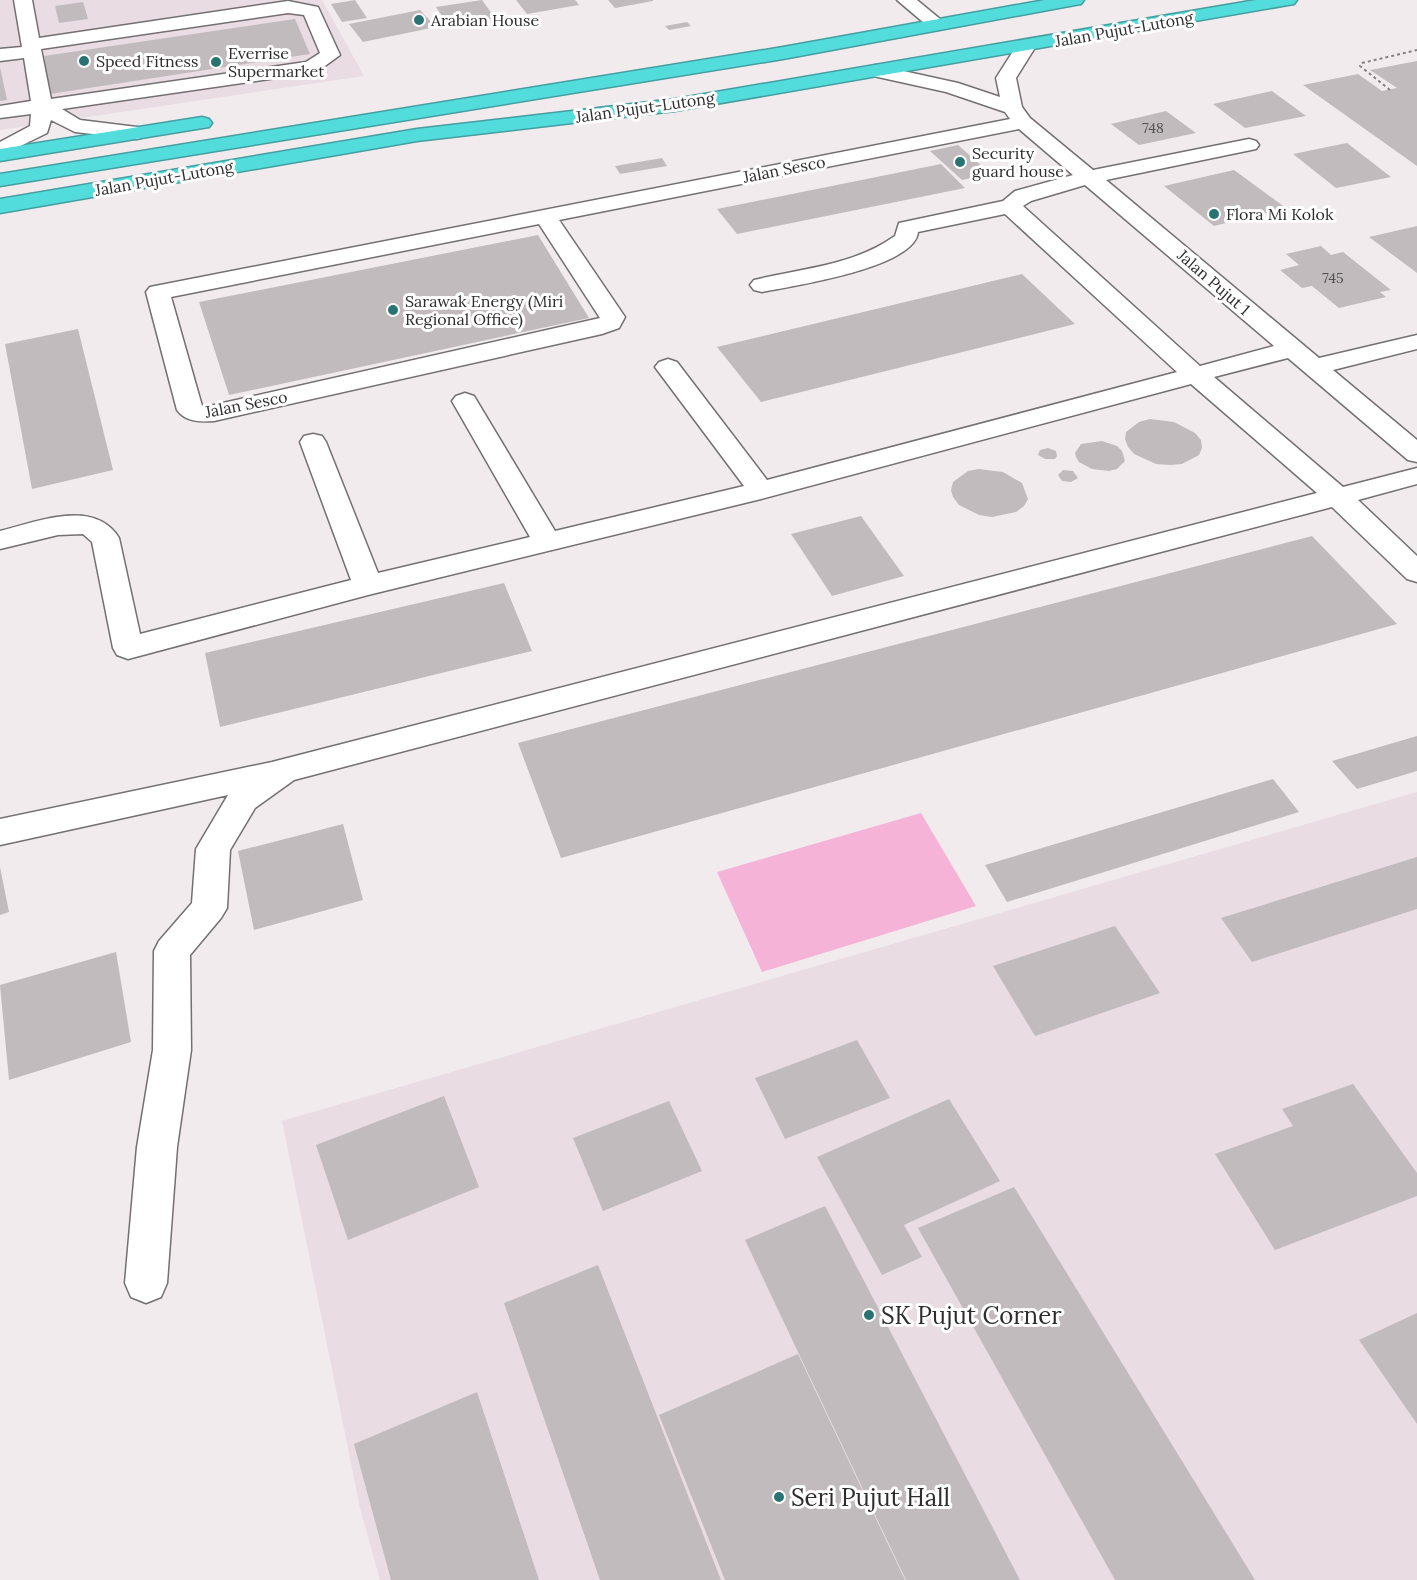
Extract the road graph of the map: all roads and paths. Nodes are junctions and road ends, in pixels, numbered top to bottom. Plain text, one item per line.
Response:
1 (906, 0) edge
2 (1075, 0) edge
3 (1288, 0) edge
4 (23, 1) edge
5 (0, 6) edge
6 (937, 24) junction
7 (831, 44) junction
8 (1026, 46) junction
9 (31, 48) junction
10 (1417, 50) edge
11 (0, 55) edge
12 (876, 71) junction
13 (452, 87) dead end
14 (1390, 90) dead end
15 (675, 105) junction
16 (42, 106) junction
17 (0, 112) edge
18 (1018, 115) junction
19 (218, 121) dead end
20 (137, 133) junction
21 (1249, 145) dead end
22 (0, 150) edge
23 (445, 152) dead end
24 (0, 155) edge
25 (1092, 177) junction
26 (0, 180) edge
27 (0, 206) edge
28 (1010, 206) junction
29 (545, 216) junction
30 (762, 285) dead end
31 (1417, 342) edge
32 (1292, 349) junction
33 (668, 367) dead end
34 (1314, 367) junction
35 (1197, 375) junction
36 (465, 401) dead end
37 (312, 442) dead end
38 (1417, 454) edge
39 (1417, 476) edge
40 (761, 490) junction
41 (1337, 496) junction
42 (0, 540) edge
43 (546, 542) junction
44 (1417, 572) edge
45 (368, 585) junction
46 (284, 771) junction
47 (0, 832) edge
48 (146, 1283) dead end

1 - 6 street
2 - 6 highway, Jalan Pujut-Lutong
3 - 8 highway, Jalan Pujut-Lutong
4 - 5 street
4 - 9 street
6 - 7 highway, Jalan Pujut-Lutong
7 - 13 highway
7 - 26 highway, Jalan Pujut-Lutong
8 - 12 highway, Jalan Pujut-Lutong
8 - 18 street
9 - 11 street
9 - 16 street
9 - 16 street
10 - 14 path
12 - 15 highway, Jalan Pujut-Lutong
12 - 18 street, Jalan Pujut 1
15 - 23 highway
15 - 27 highway, Jalan Pujut-Lutong
16 - 17 street
16 - 20 street
16 - 22 street
18 - 25 street, Jalan Pujut 1
18 - 29 street, Jalan Sesco
19 - 20 highway
20 - 24 highway
21 - 25 street
25 - 28 street
25 - 32 street, Jalan Pujut 1
28 - 30 street
28 - 35 street
29 - 29 street, Jalan Sesco
31 - 34 street
32 - 34 street, Jalan Pujut 1
32 - 35 street
33 - 40 street
34 - 38 street, Jalan Pujut 1
35 - 40 street
35 - 41 street
36 - 43 street
37 - 45 street
39 - 41 street
40 - 43 street
41 - 44 street
41 - 46 street
42 - 45 street
43 - 45 street
46 - 47 street
46 - 48 street

